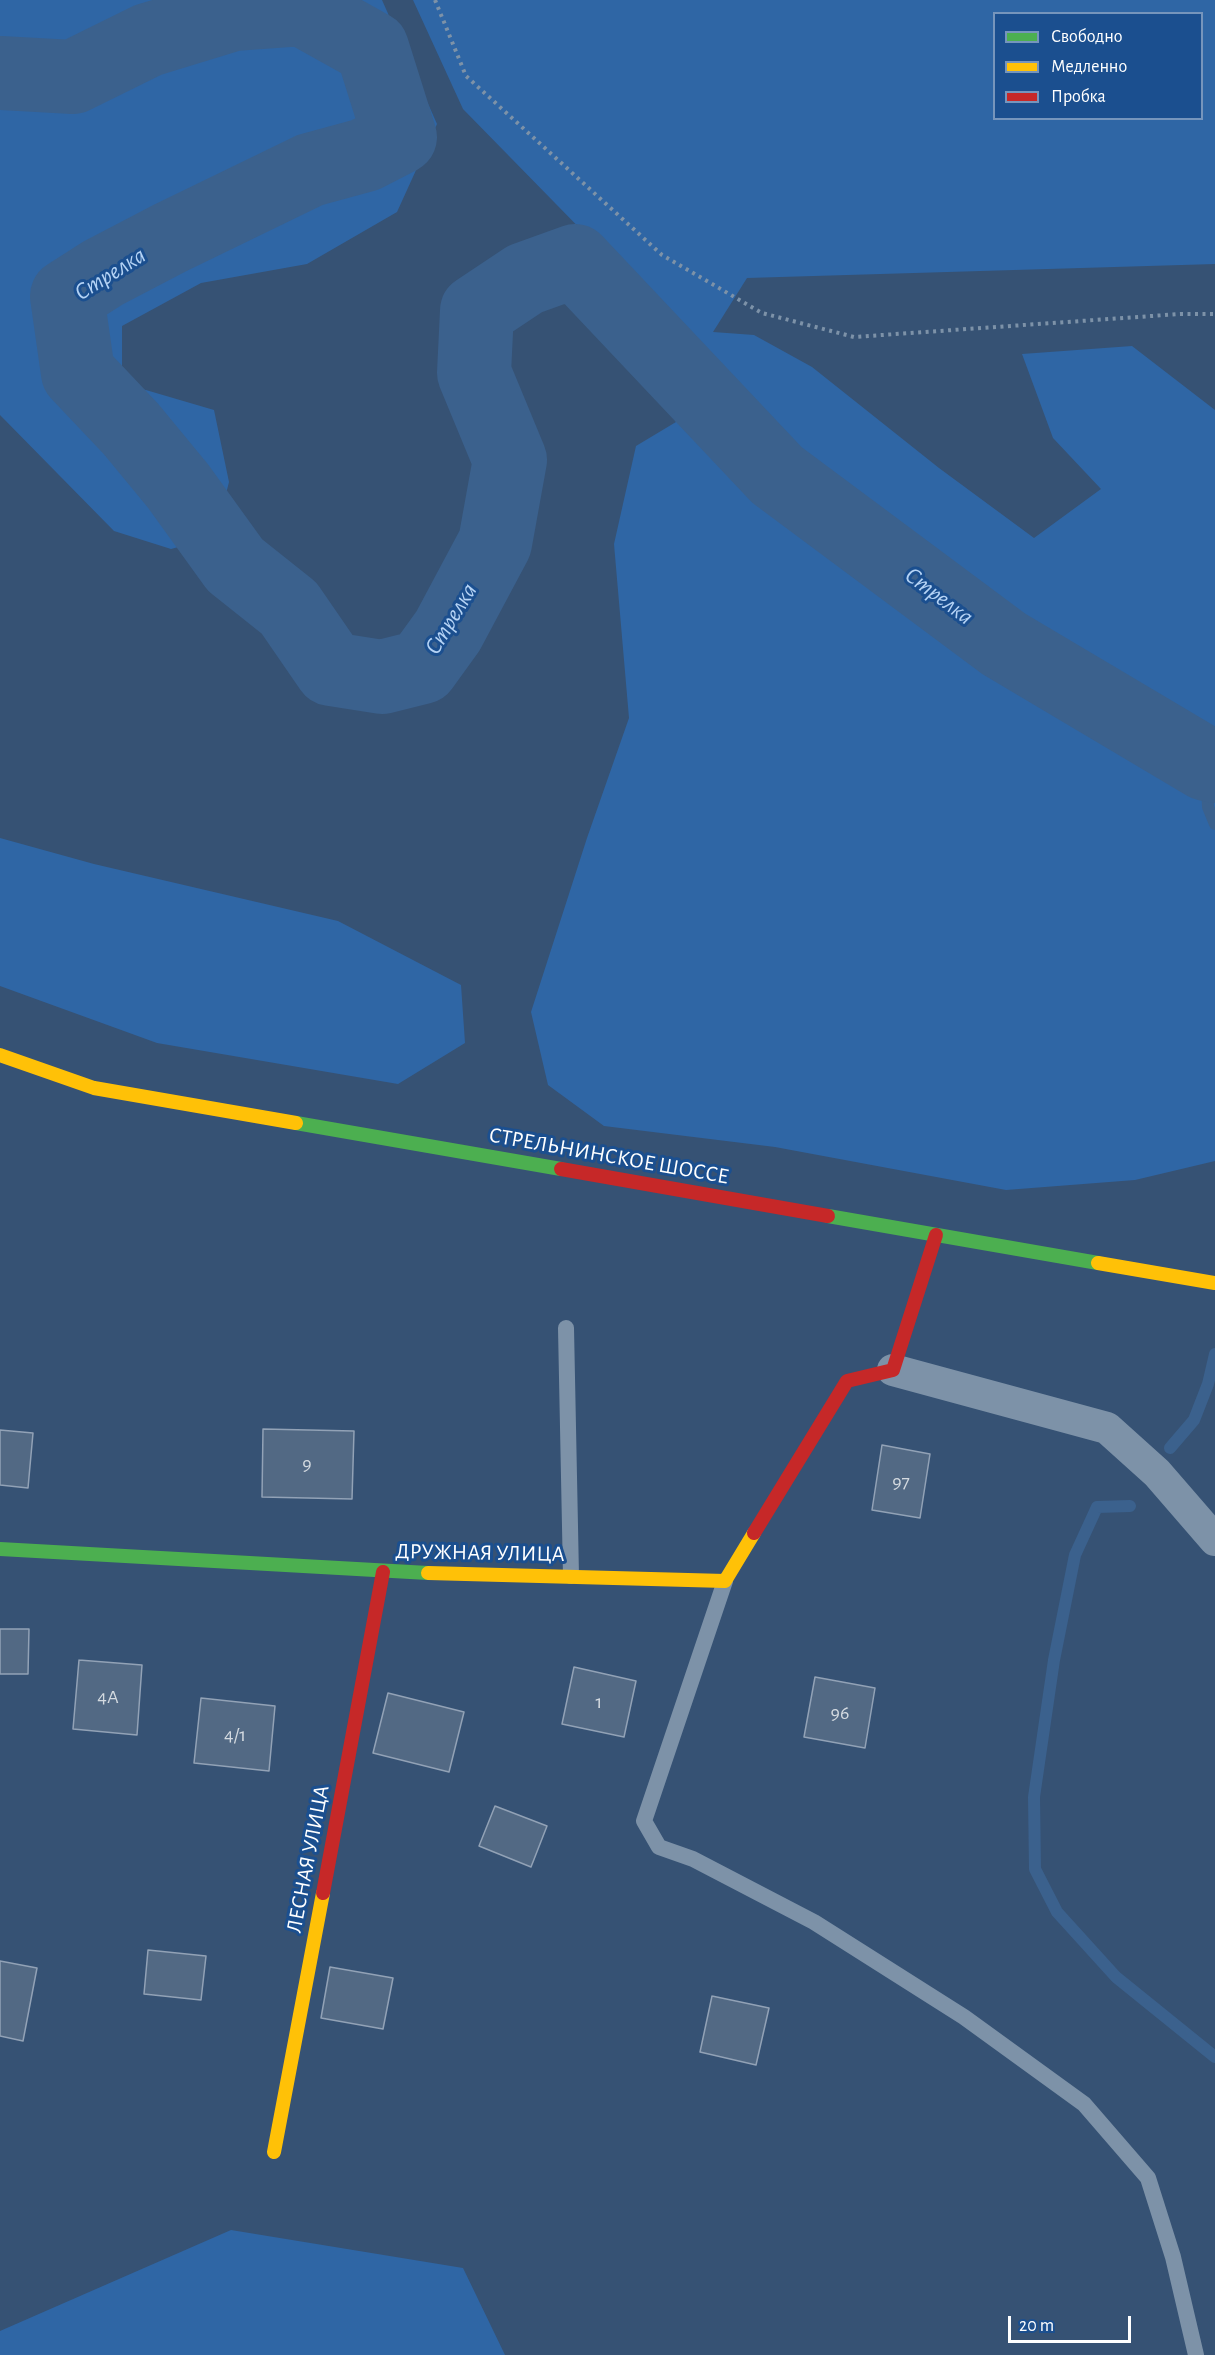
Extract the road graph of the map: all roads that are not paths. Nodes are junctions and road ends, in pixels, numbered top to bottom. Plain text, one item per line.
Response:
1 (0, 1055) edge
2 (936, 1235) junction
3 (1215, 1283) edge
4 (566, 1328) dead end
5 (893, 1370) junction
6 (1215, 1540) edge
7 (0, 1549) edge
8 (383, 1572) junction
9 (571, 1576) junction
10 (725, 1581) junction
11 (274, 2152) dead end
12 (1196, 2355) edge

1 - 2 street, СТРЕЛЬНИНСКОЕ ШОССЕ
2 - 3 street, СТРЕЛЬНИНСКОЕ ШОССЕ
2 - 5 street
4 - 9 lane
5 - 6 street
5 - 10 street
7 - 8 street, ДРУЖНАЯ УЛИЦА
8 - 9 street, ДРУЖНАЯ УЛИЦА
8 - 11 street, ЛЕСНАЯ УЛИЦА
9 - 10 street, ДРУЖНАЯ УЛИЦА
10 - 12 lane

